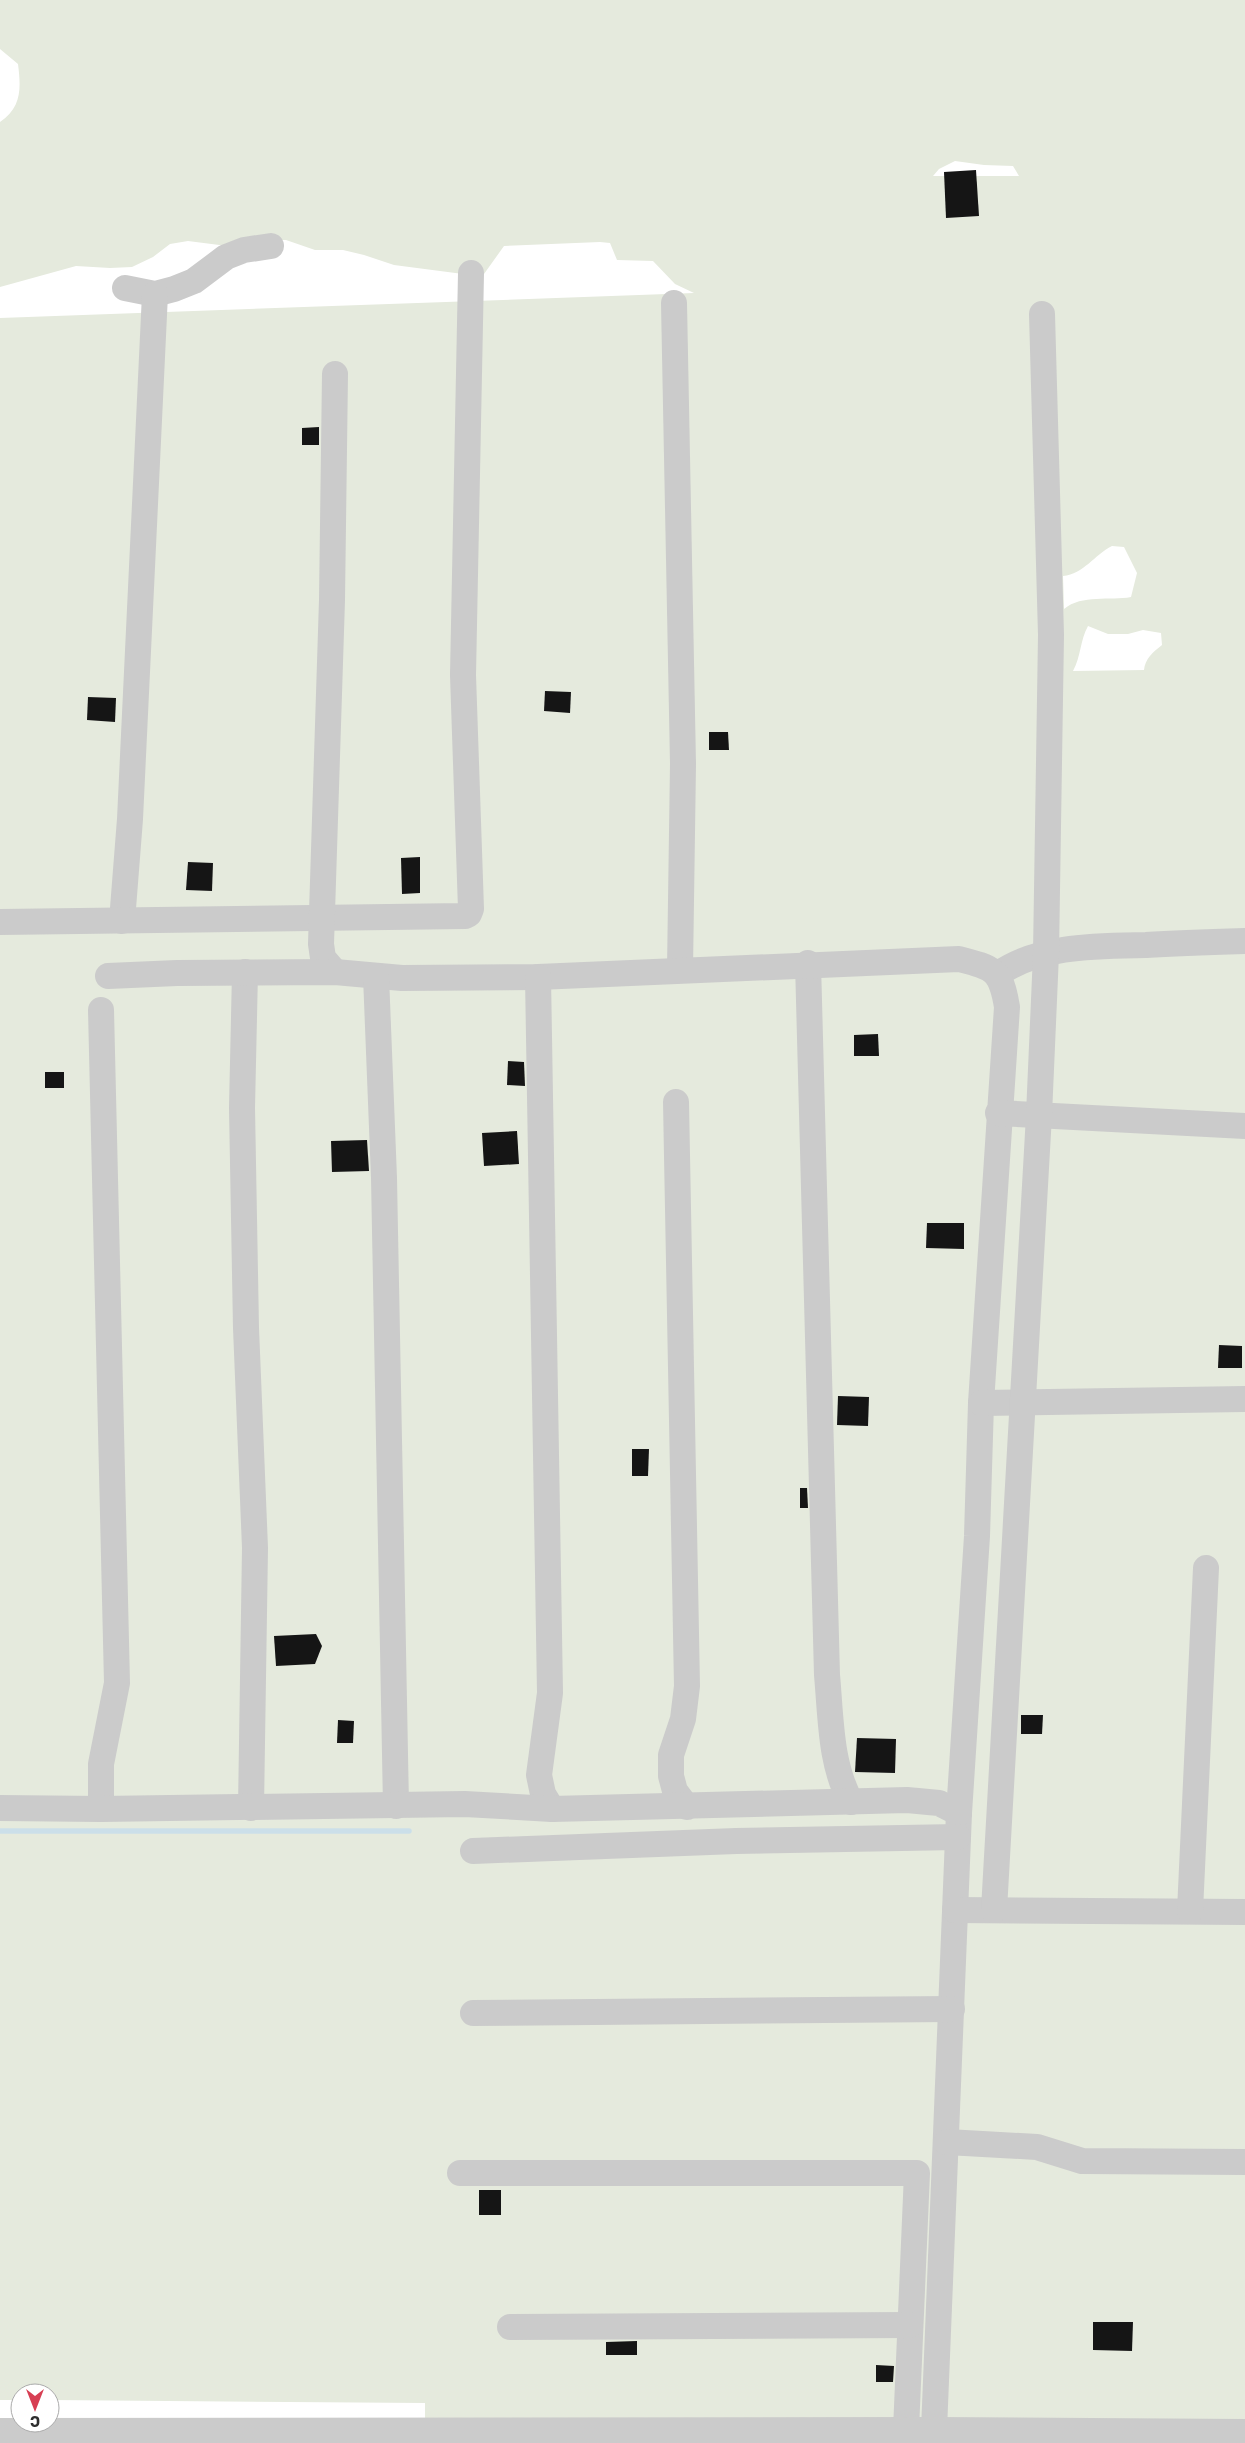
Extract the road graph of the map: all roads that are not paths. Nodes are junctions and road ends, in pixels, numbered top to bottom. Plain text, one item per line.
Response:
1 (272, 246) dead end
2 (471, 273) dead end
3 (125, 288) dead end
4 (155, 294) junction
5 (674, 303) dead end
6 (1042, 314) dead end
7 (335, 374) dead end
8 (321, 918) junction
9 (122, 921) junction
10 (0, 922) edge
11 (1245, 941) edge
12 (1046, 954) junction
13 (808, 964) junction
14 (680, 969) junction
15 (245, 972) junction
16 (335, 972) junction
17 (998, 974) junction
18 (108, 976) dead end
19 (376, 976) junction
20 (538, 976) junction
21 (101, 1010) dead end
22 (676, 1102) dead end
23 (998, 1112) junction
24 (1039, 1115) junction
25 (1245, 1126) edge
26 (1245, 1399) edge
27 (1022, 1402) junction
28 (981, 1403) junction
29 (1206, 1568) dead end
30 (851, 1802) junction
31 (396, 1806) junction
32 (687, 1806) junction
33 (0, 1808) edge
34 (251, 1808) junction
35 (552, 1809) junction
36 (101, 1810) junction
37 (959, 1825) junction
38 (473, 1851) dead end
39 (955, 1910) junction
40 (994, 1910) junction
41 (1190, 1911) junction
42 (1245, 1912) edge
43 (952, 2009) junction
44 (473, 2013) dead end
45 (947, 2142) junction
46 (1245, 2162) edge
47 (460, 2173) dead end
48 (910, 2325) junction
49 (510, 2327) dead end
50 (906, 2430) junction
51 (934, 2430) junction
52 (0, 2431) edge
53 (1245, 2432) edge

1 - 4 street
2 - 8 street
3 - 4 street
4 - 9 street
5 - 14 street
6 - 12 street
7 - 8 street
8 - 9 street
8 - 16 street
9 - 10 street
11 - 12 street
12 - 17 street
12 - 24 street
13 - 14 street
13 - 17 street
13 - 30 street
14 - 20 street
15 - 16 street
15 - 18 street
15 - 34 street
16 - 19 street
17 - 23 street
19 - 20 street
19 - 31 street
20 - 35 street
21 - 36 street
22 - 32 street
23 - 24 street
23 - 28 street
24 - 25 street
24 - 27 street
26 - 27 street
27 - 28 street
27 - 40 street
28 - 37 street
29 - 41 street
30 - 32 street
30 - 37 street
31 - 34 street
31 - 35 street
32 - 35 street
33 - 36 street
34 - 36 street
37 - 38 street
37 - 39 street
39 - 40 street
39 - 43 street
40 - 41 street
41 - 42 street
43 - 44 street
43 - 45 street
45 - 46 street
45 - 51 street
47 - 48 street
48 - 49 street
48 - 50 street
50 - 51 street
50 - 52 street
51 - 53 street

